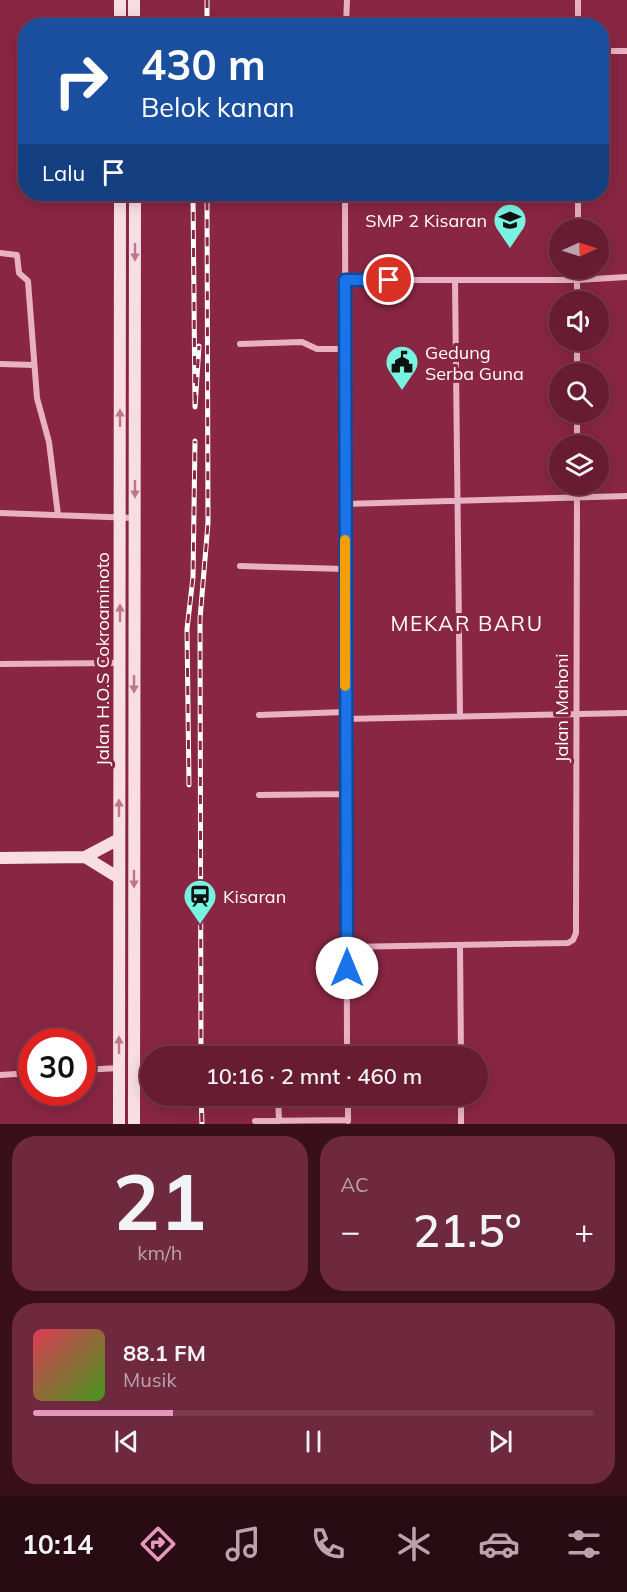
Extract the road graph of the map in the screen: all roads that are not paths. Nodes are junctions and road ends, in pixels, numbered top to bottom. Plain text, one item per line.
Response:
1 (120, 0) edge
2 (134, 0) edge
3 (346, 0) edge
4 (578, 0) edge
5 (120, 18) edge
6 (134, 18) edge
7 (346, 18) edge
8 (578, 18) edge
9 (609, 51) edge
10 (627, 51) edge
11 (120, 201) edge
12 (135, 201) edge
13 (345, 201) edge
14 (578, 201) edge
15 (578, 219) edge
16 (0, 253) edge
17 (627, 277) edge
18 (345, 280) junction
19 (455, 280) junction
20 (577, 280) junction
21 (577, 291) edge
22 (240, 344) dead end
23 (345, 349) junction
24 (0, 364) edge
25 (34, 365) junction
26 (627, 496) edge
27 (577, 497) junction
28 (457, 501) junction
29 (345, 504) junction
30 (0, 513) edge
31 (58, 515) junction
32 (120, 518) junction
33 (135, 518) junction
34 (240, 566) dead end
35 (345, 569) junction
36 (119, 663) junction
37 (0, 664) edge
38 (627, 713) edge
39 (576, 714) junction
40 (259, 715) dead end
41 (345, 715) junction
42 (460, 717) junction
43 (346, 794) junction
44 (259, 795) dead end
45 (119, 839) junction
46 (85, 857) junction
47 (0, 858) edge
48 (119, 878) junction
49 (347, 946) junction
50 (460, 946) junction
51 (347, 1046) edge
52 (460, 1046) edge
53 (119, 1068) junction
54 (96, 1069) edge
55 (18, 1074) edge
56 (0, 1075) edge
57 (278, 1106) edge
58 (348, 1106) edge
59 (461, 1106) edge
60 (255, 1121) dead end
61 (279, 1121) junction
62 (348, 1122) edge
63 (119, 1124) edge
64 (134, 1124) edge
65 (461, 1124) edge

1 - 5 main road
2 - 6 main road
3 - 7 street
4 - 8 street
9 - 10 street
32 -> 11 main road, Jalan H.O.S Cokroaminoto
12 -> 33 main road, Jalan H.O.S Cokroaminoto
13 - 18 street
14 - 15 street
16 - 25 street
17 - 20 street
18 - 19 street
18 - 23 street
19 - 20 street
19 - 28 street
20 - 21 street
22 - 23 street
23 - 29 street
24 - 25 street
25 - 31 street
26 - 27 street
27 - 28 street
27 - 39 street, Jalan Mahoni
28 - 29 street
28 - 42 street
29 - 35 street
30 - 31 street
31 - 32 street
32 - 33 street
36 -> 32 main road, Jalan H.O.S Cokroaminoto
33 -> 64 main road, Jalan H.O.S Cokroaminoto
34 - 35 street
35 - 41 street
36 - 37 street
45 -> 36 main road, Jalan H.O.S Cokroaminoto
38 - 39 street
39 - 42 street
39 - 50 street, Jalan Mahoni
40 - 41 street
41 - 42 street
41 - 43 street
43 - 44 street
43 - 49 street
45 - 46 main road
45 - 48 main road, Jalan H.O.S Cokroaminoto
46 - 47 main road
46 - 48 main road
53 -> 48 main road, Jalan H.O.S Cokroaminoto
49 - 50 street
49 - 51 street
50 - 52 street
53 - 54 street
53 - 63 main road, Jalan H.O.S Cokroaminoto
55 - 56 street
57 - 61 street
58 - 62 street
59 - 65 street
60 - 61 street
61 - 62 street

